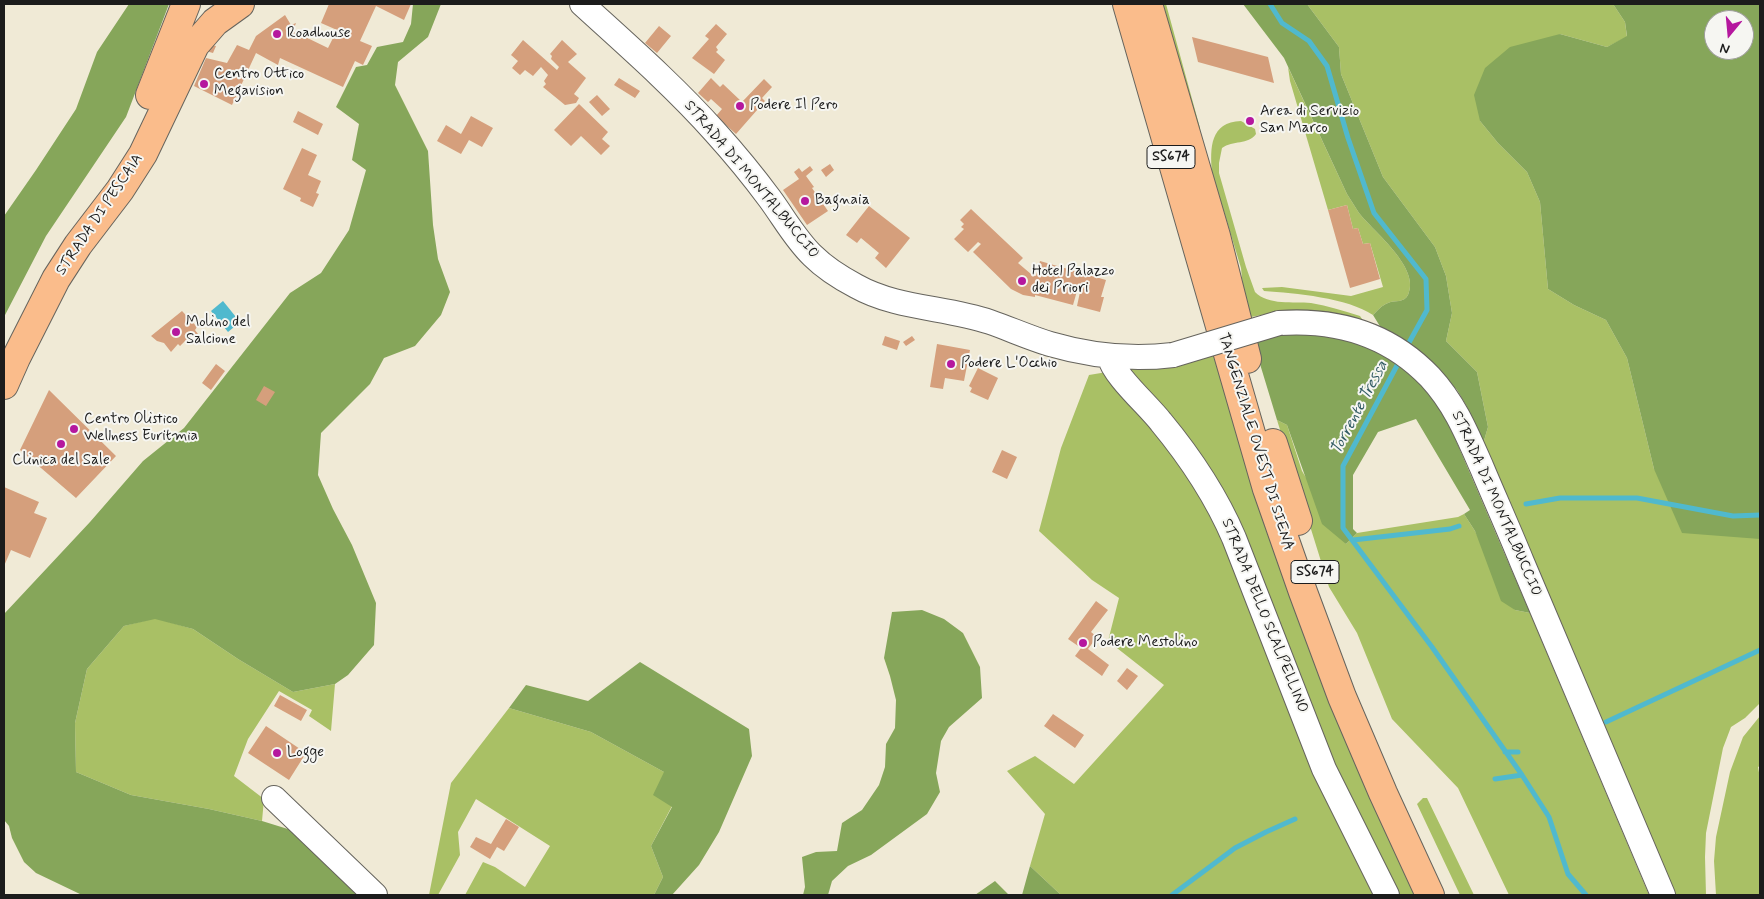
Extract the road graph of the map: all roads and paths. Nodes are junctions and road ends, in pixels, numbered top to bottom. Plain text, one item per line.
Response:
1 (186, 4) edge
2 (240, 4) edge
3 (582, 4) edge
4 (1117, 4) edge
5 (1128, 4) edge
6 (1148, 4) edge
7 (1139, 44) junction
8 (4, 342) edge
9 (1109, 356) junction
10 (4, 385) edge
11 (274, 798) dead end
12 (375, 895) edge
13 (1387, 895) edge
14 (1430, 895) edge
15 (1450, 895) edge
16 (1664, 895) edge

1 - 8 main road, STRADA DI PESCAIA
2 - 10 main road, STRADA DI PESCAIA
3 - 9 street, STRADA DI MONTALBUCCIO
4 - 7 main road
5 - 7 main road, TANGENZIALE OVEST DI SIENA / SS674
6 - 15 main road, TANGENZIALE OVEST DI SIENA / SS674
7 - 14 main road, TANGENZIALE OVEST DI SIENA / SS674
9 - 13 street, STRADA DELLO SCALPELLINO
9 - 16 street, STRADA DI MONTALBUCCIO, bridge
11 - 12 street

